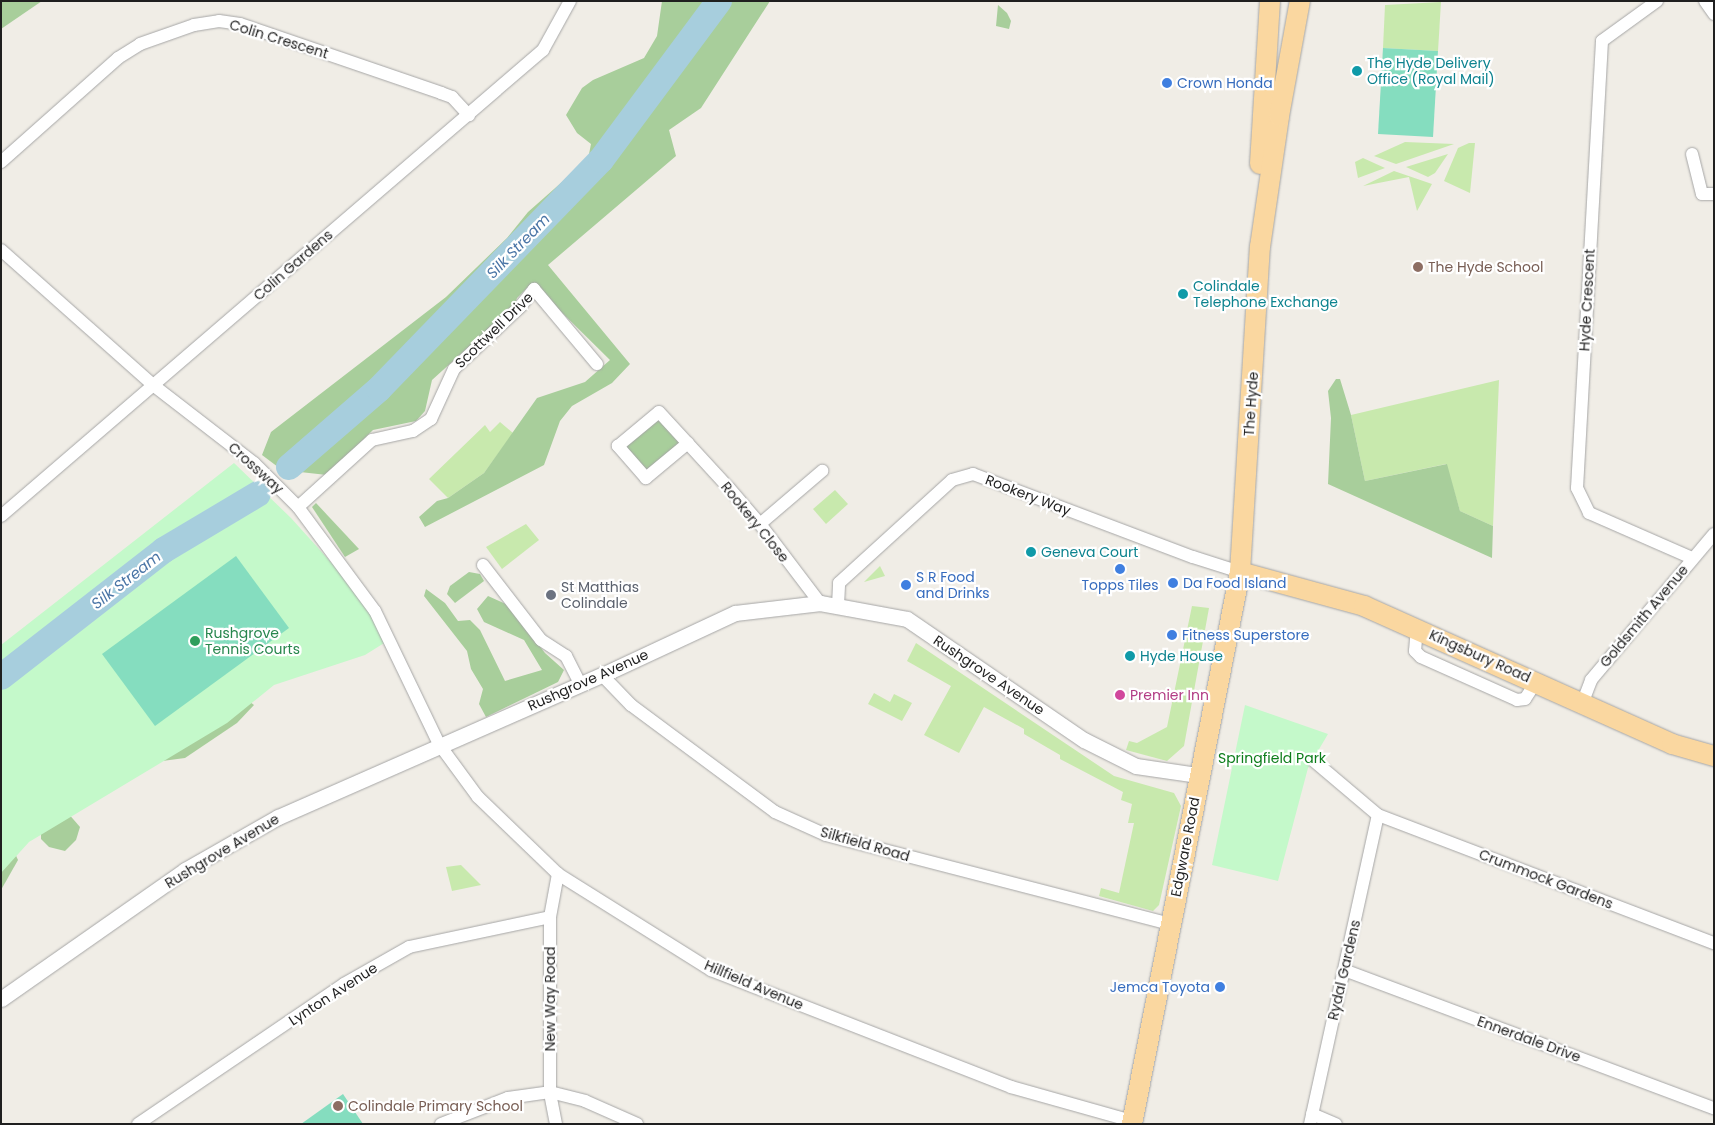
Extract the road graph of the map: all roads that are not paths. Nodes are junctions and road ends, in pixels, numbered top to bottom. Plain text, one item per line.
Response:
1 (570, 1) edge
2 (1270, 1) edge
3 (1300, 1) edge
4 (1657, 1) edge
5 (1705, 1) edge
6 (1714, 14) edge
7 (469, 115) junction
8 (1692, 154) dead end
9 (1, 162) edge
10 (1714, 194) edge
11 (1262, 236) junction
12 (1, 250) edge
13 (597, 364) dead end
14 (153, 385) junction
15 (688, 443) junction
16 (822, 471) dead end
17 (294, 503) junction
18 (1, 516) edge
19 (760, 524) junction
20 (1714, 534) edge
21 (1692, 558) junction
22 (483, 564) dead end
23 (1240, 572) junction
24 (820, 603) junction
25 (838, 605) junction
26 (602, 675) junction
27 (580, 684) junction
28 (1582, 704) junction
29 (439, 744) junction
30 (1714, 756) edge
31 (1314, 761) dead end
32 (1198, 775) junction
33 (1378, 815) junction
34 (558, 874) junction
35 (550, 917) junction
36 (1170, 924) junction
37 (1714, 943) edge
38 (1344, 970) junction
39 (1, 999) edge
40 (550, 1092) junction
41 (1714, 1108) edge
42 (1311, 1119) edge
43 (1132, 1122) edge
44 (138, 1124) edge
45 (441, 1124) edge
46 (556, 1124) edge
47 (637, 1124) edge
48 (1336, 1124) edge

1 - 7 street, Colin Gardens
2 - 11 main road, The Hyde
3 - 11 main road, The Hyde
4 - 21 street, Hyde Crescent
5 - 6 street
7 - 9 street, Colin Crescent
7 - 14 street, Colin Gardens
8 - 10 street
11 - 23 main road, The Hyde
12 - 14 street, Crossway
13 - 17 street, Scottwell Drive
14 - 17 street, Crossway
14 - 18 street, Colin Gardens
15 - 15 street, Rookery Close
15 - 19 street, Rookery Close
16 - 19 street
17 - 29 street, Crossway
19 - 24 street, Rookery Close
20 - 21 street, Goldsmith Avenue
21 - 28 street, Goldsmith Avenue
22 - 27 street
23 - 25 street, Rookery Way
23 - 28 main road, Kingsbury Road
23 - 32 main road, Edgware Road
24 - 25 street, Rushgrove Avenue
24 - 26 street, Rushgrove Avenue
25 - 32 street, Rushgrove Avenue
26 - 27 street, Rushgrove Avenue
26 - 36 street, Silkfield Road
27 - 29 street, Rushgrove Avenue
28 - 30 main road, Kingsbury Road
29 - 34 street, Hillfield Avenue
29 - 39 street, Rushgrove Avenue
31 - 33 street, Crummock Gardens
32 - 36 main road, Edgware Road
33 - 37 street, Crummock Gardens
33 - 38 street, Rydal Gardens
34 - 35 street, New Way Road
34 - 43 street, Hillfield Avenue
35 - 40 street, New Way Road
35 - 44 street, Lynton Avenue
36 - 43 main road, Edgware Road
38 - 41 street, Ennerdale Drive
38 - 42 street, Rydal Gardens
40 - 45 street
40 - 46 street, New Way Road
40 - 47 street
42 - 48 street

